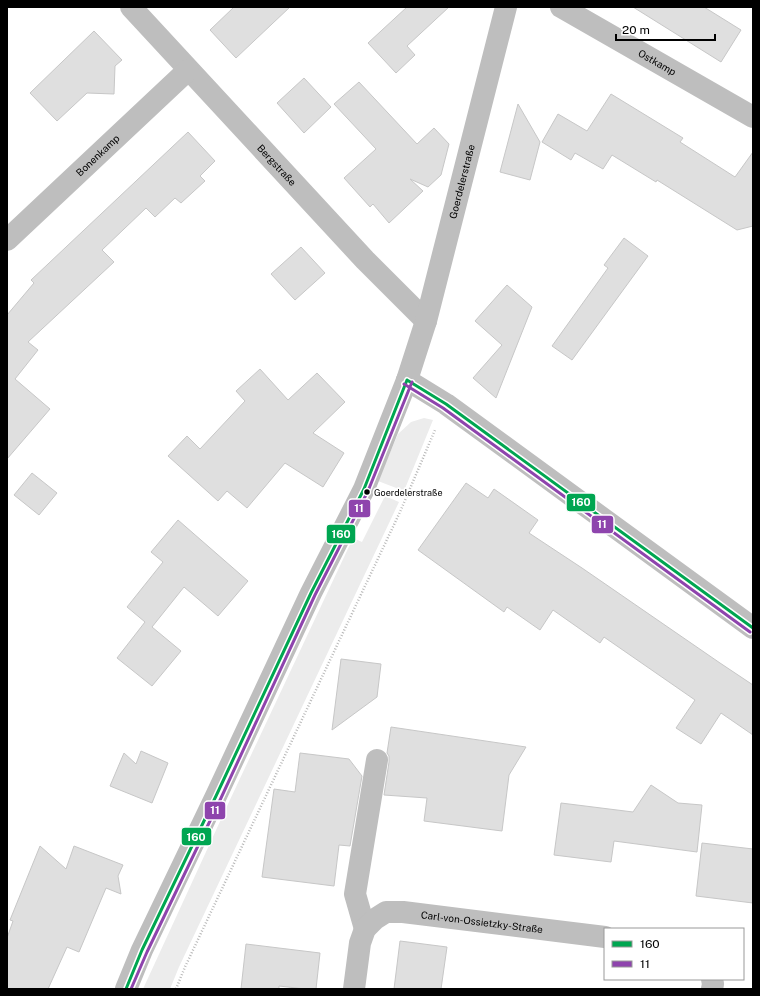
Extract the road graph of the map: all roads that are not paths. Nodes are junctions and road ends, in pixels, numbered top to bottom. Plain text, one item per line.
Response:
1 (131, 7) edge
2 (506, 7) edge
3 (561, 7) edge
4 (188, 70) junction
5 (753, 117) edge
6 (7, 240) edge
7 (426, 321) junction
8 (407, 380) junction
9 (753, 628) edge
10 (377, 760) dead end
11 (365, 929) junction
12 (604, 937) edge
13 (126, 989) edge
14 (354, 989) edge

1 - 4 street, Bergstraße
2 - 7 street, Goerdelerstraße
3 - 5 street, Ostkamp
4 - 6 street, Bonenkamp
4 - 7 street, Bergstraße
7 - 8 street, Goerdelerstraße
8 - 9 street
8 - 13 street, Goerdelerstraße
10 - 11 street
11 - 12 street, Carl-von-Ossietzky-Straße
11 - 14 street

